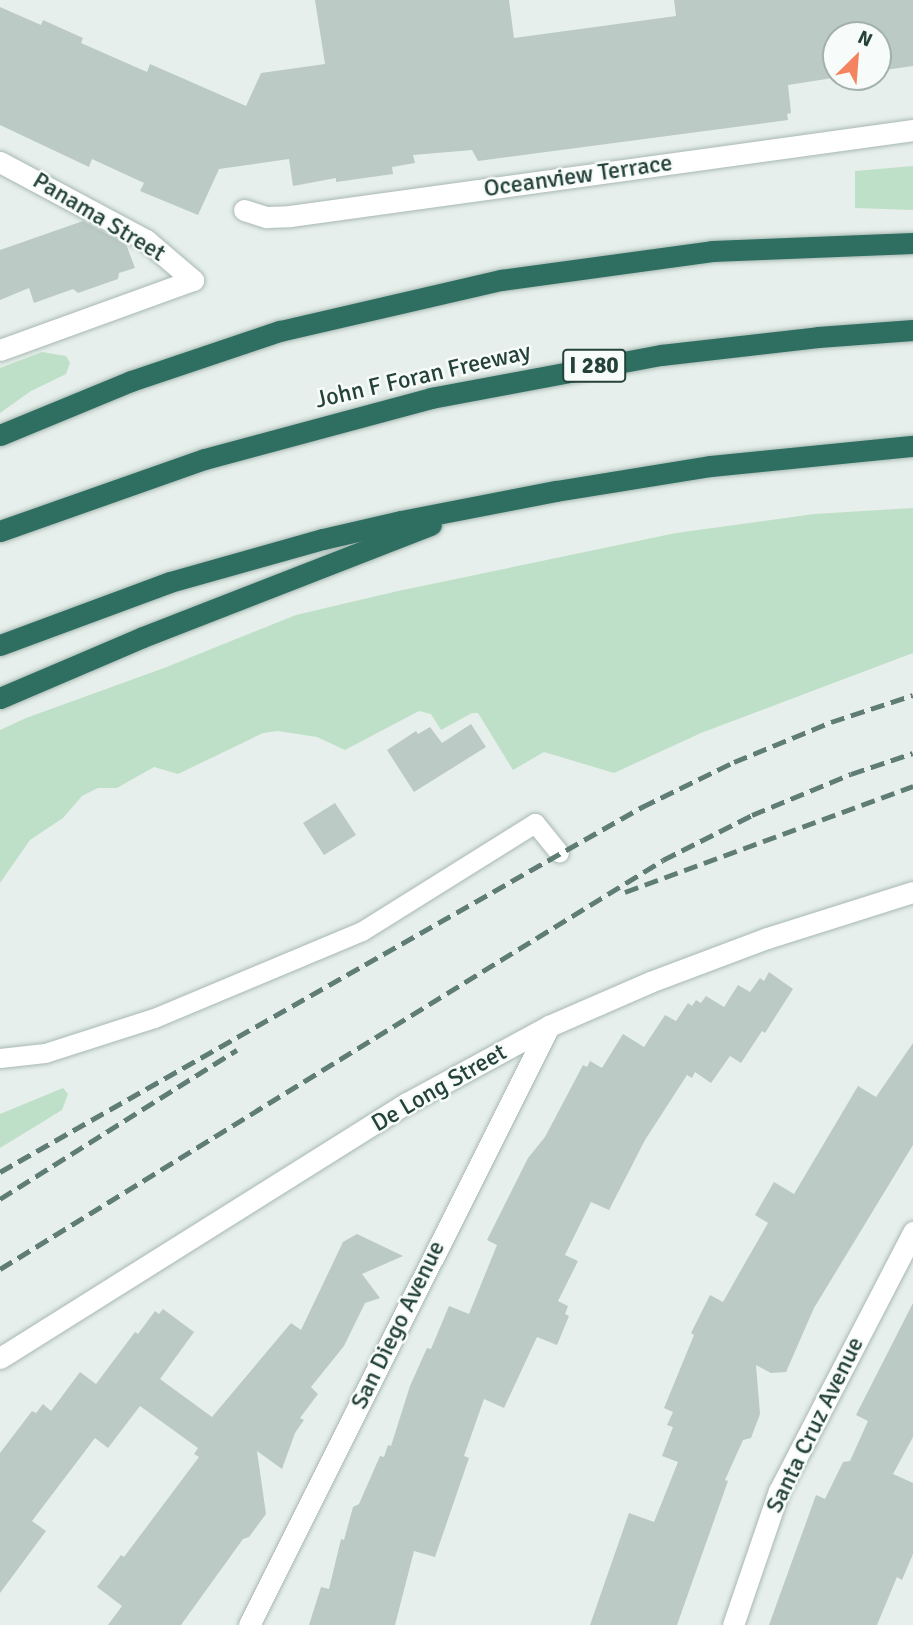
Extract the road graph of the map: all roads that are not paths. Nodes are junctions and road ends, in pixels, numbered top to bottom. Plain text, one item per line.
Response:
1 (913, 130) edge
2 (0, 162) edge
3 (244, 210) dead end
4 (913, 243) edge
5 (913, 330) edge
6 (0, 349) edge
7 (0, 435) edge
8 (913, 446) edge
9 (478, 506) junction
10 (0, 531) edge
11 (0, 645) edge
12 (0, 698) edge
13 (559, 853) dead end
14 (913, 892) edge
15 (549, 1026) junction
16 (0, 1058) edge
17 (913, 1232) edge
18 (0, 1357) edge
19 (249, 1625) edge
20 (733, 1625) edge

1 - 3 street, Oceanview Terrace
2 - 6 street, Panama Street
4 - 7 highway
5 - 10 highway, John F Foran Freeway / I 280
8 - 9 highway
9 - 11 highway
9 - 12 highway
13 - 16 lane
14 - 15 street, De Long Street
15 - 18 street, De Long Street
15 - 19 street, San Diego Avenue
17 - 20 street, Santa Cruz Avenue

